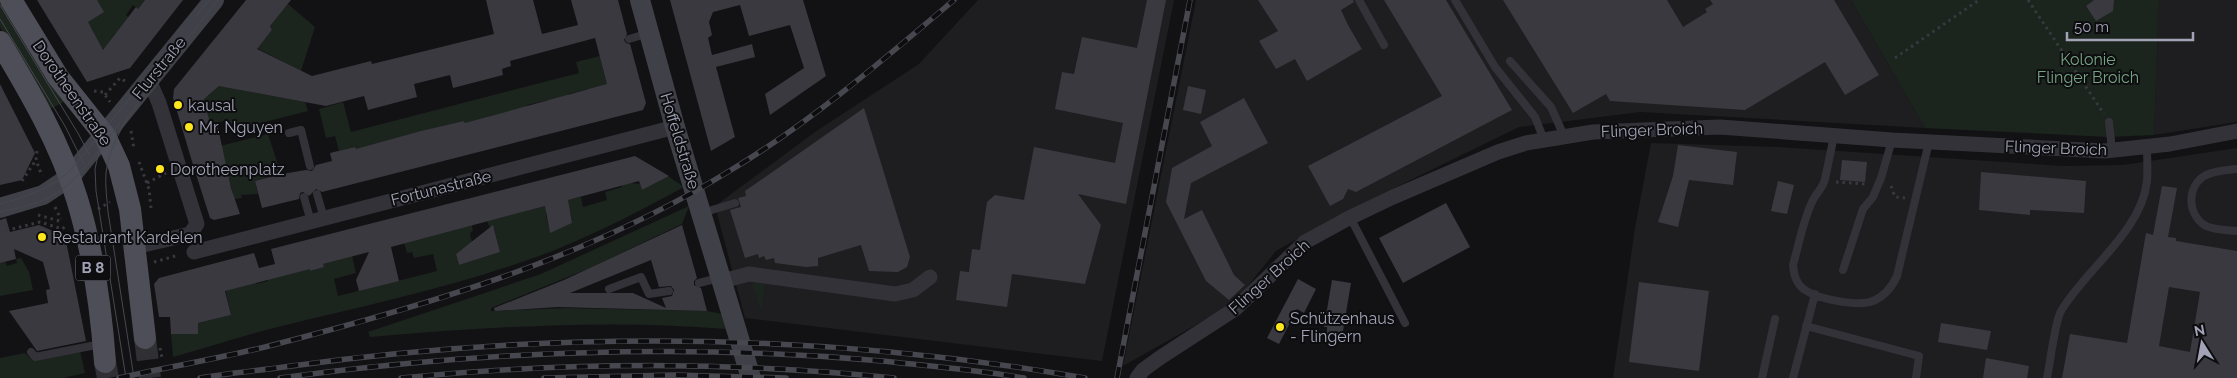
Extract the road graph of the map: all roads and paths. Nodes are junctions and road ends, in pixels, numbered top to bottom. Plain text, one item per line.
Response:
1 (10, 0) edge
2 (214, 0) edge
3 (640, 0) edge
4 (1359, 0) edge
5 (1455, 0) edge
6 (1979, 0) edge
7 (2028, 0) edge
8 (649, 33) junction
9 (629, 39) dead end
10 (0, 42) edge
11 (1384, 45) dead end
12 (1895, 58) dead end
13 (1510, 61) dead end
14 (149, 80) junction
15 (125, 82) dead end
16 (105, 94) dead end
17 (2109, 122) joint
18 (675, 127) junction
19 (2237, 131) edge
20 (289, 133) dead end
21 (104, 136) junction
22 (1564, 136) junction
23 (1834, 136) junction
24 (1544, 140) junction
25 (1892, 140) junction
26 (1929, 142) junction
27 (2147, 147) junction
28 (2112, 150) junction
29 (36, 160) dead end
30 (310, 166) dead end
31 (2237, 169) edge
32 (70, 177) junction
33 (156, 178) dead end
34 (147, 183) dead end
35 (16, 185) dead end
36 (317, 194) dead end
37 (304, 197) dead end
38 (111, 201) dead end
39 (735, 203) dead end
40 (0, 208) edge
41 (95, 210) dead end
42 (702, 213) junction
43 (36, 215) dead end
44 (1350, 217) junction
45 (317, 220) junction
46 (192, 230) junction
47 (2237, 231) edge
48 (0, 232) edge
49 (200, 250) junction
50 (142, 255) junction
51 (1843, 270) dead end
52 (930, 276) dead end
53 (722, 279) junction
54 (699, 283) dead end
55 (610, 289) dead end
56 (669, 291) dead end
57 (1815, 294) junction
58 (1775, 319) dead end
59 (1405, 322) dead end
60 (1806, 326) junction
61 (145, 338) tunnel mouth
62 (31, 352) dead end
63 (104, 353) joint
64 (751, 378) edge
65 (1137, 378) edge
66 (1762, 378) edge
67 (1793, 378) edge
68 (1916, 378) edge
69 (2047, 378) edge

1 - 21 main road, Dorotheenstraße
2 - 14 street, Flurstraße
3 - 8 street, Hoffeldstraße
4 - 11 lane
5 - 24 lane
6 - 12 path
7 - 17 path
8 - 9 lane
8 - 18 street, Hoffeldstraße
10 - 32 main road, Dorotheenstraße / B 8
13 - 22 lane
14 - 21 street, Flurstraße
14 - 46 street
15 - 16 path, Flurstraße
17 - 28 lane
18 - 42 street, Hoffeldstraße
18 - 45 street, Fortunastraße
19 - 27 street, Flinger Broich
20 - 30 lane
21 - 32 street, Flurstraße
21 - 50 main road, Dorotheenstraße
22 - 23 street, Flinger Broich
22 - 24 street, Flinger Broich
23 - 25 street, Flinger Broich
23 - 57 lane
24 - 44 street, Flinger Broich
25 - 26 street, Flinger Broich
25 - 51 lane
26 - 28 street, Flinger Broich
26 - 57 lane
27 - 28 street, Flinger Broich
27 - 69 lane
29 - 35 path
31 - 47 lane
32 - 40 street, Flurstraße
32 - 63 main road, Dorotheenstraße / B 8
33 - 34 path
36 - 45 lane
37 - 45 lane
38 - 41 path
39 - 42 lane
42 - 53 street, Hoffeldstraße
43 - 48 path
44 - 59 lane
44 - 65 street, Flinger Broich
45 - 49 street, Fortunastraße
46 - 49 street
46 - 50 street
49 - 50 path
50 - 61 main road, Dorotheenstraße
52 - 53 street
53 - 54 lane
53 - 64 street, Hoffeldstraße
55 - 56 lane
57 - 60 lane
58 - 66 lane
60 - 67 lane
60 - 68 lane
62 - 63 lane

